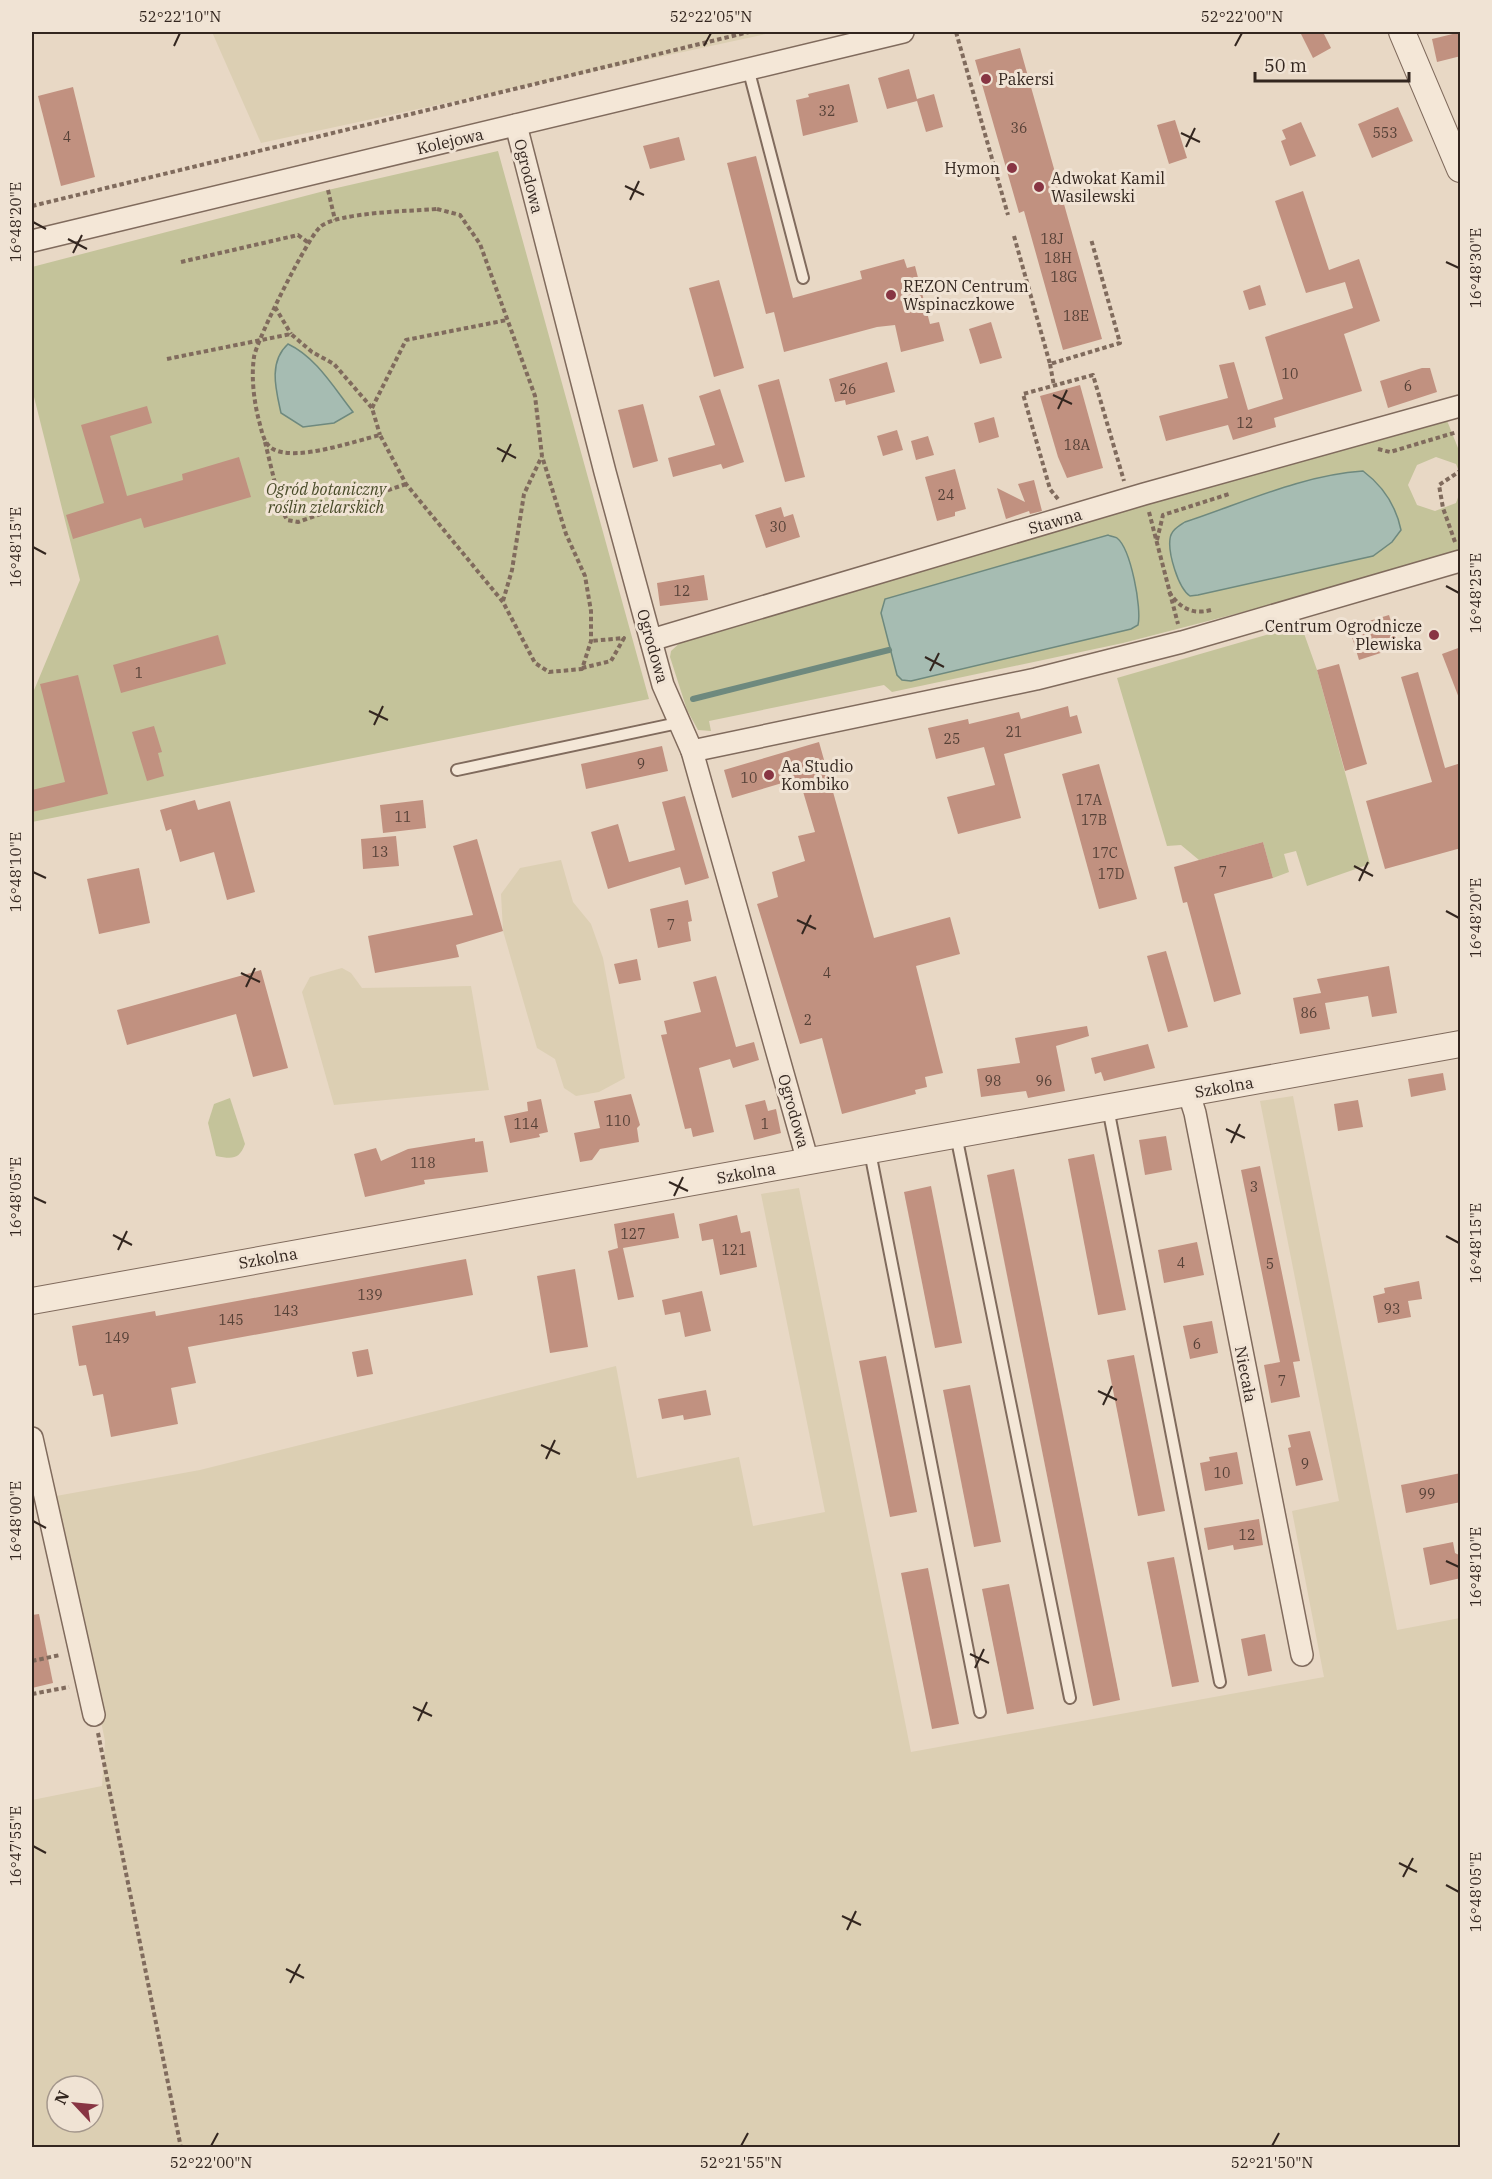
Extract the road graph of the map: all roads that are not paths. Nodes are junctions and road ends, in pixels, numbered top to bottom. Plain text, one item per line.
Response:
1 (903, 32) edge
2 (1402, 32) edge
3 (748, 68) junction
4 (516, 125) junction
5 (1461, 169) edge
6 (32, 241) edge
7 (803, 278) dead end
8 (1461, 406) edge
9 (1460, 556) edge
10 (651, 640) junction
11 (678, 723) junction
12 (692, 751) junction
13 (457, 770) dead end
14 (1461, 1044) edge
15 (1189, 1094) junction
16 (1107, 1107) junction
17 (956, 1135) junction
18 (870, 1152) junction
19 (808, 1161) junction
20 (32, 1301) edge
21 (32, 1438) edge
22 (1302, 1655) dead end
23 (1220, 1682) dead end
24 (1070, 1698) dead end
25 (980, 1712) dead end
26 (94, 1715) road end

1 - 3 street, Kolejowa
2 - 5 street
3 - 4 street, Kolejowa
3 - 7 lane
4 - 6 street, Kolejowa
4 - 10 street, Ogrodowa
8 - 10 street, Stawna
9 - 12 street
10 - 11 street, Ogrodowa
11 - 12 street, Ogrodowa
11 - 13 lane
12 - 19 street, Ogrodowa
14 - 15 street, Szkolna
15 - 16 street, Szkolna
15 - 22 street, Niecała
16 - 17 street, Szkolna
16 - 23 lane
17 - 18 street, Szkolna
17 - 24 lane
18 - 19 street, Szkolna
18 - 25 lane
19 - 20 street, Szkolna
21 - 26 street

